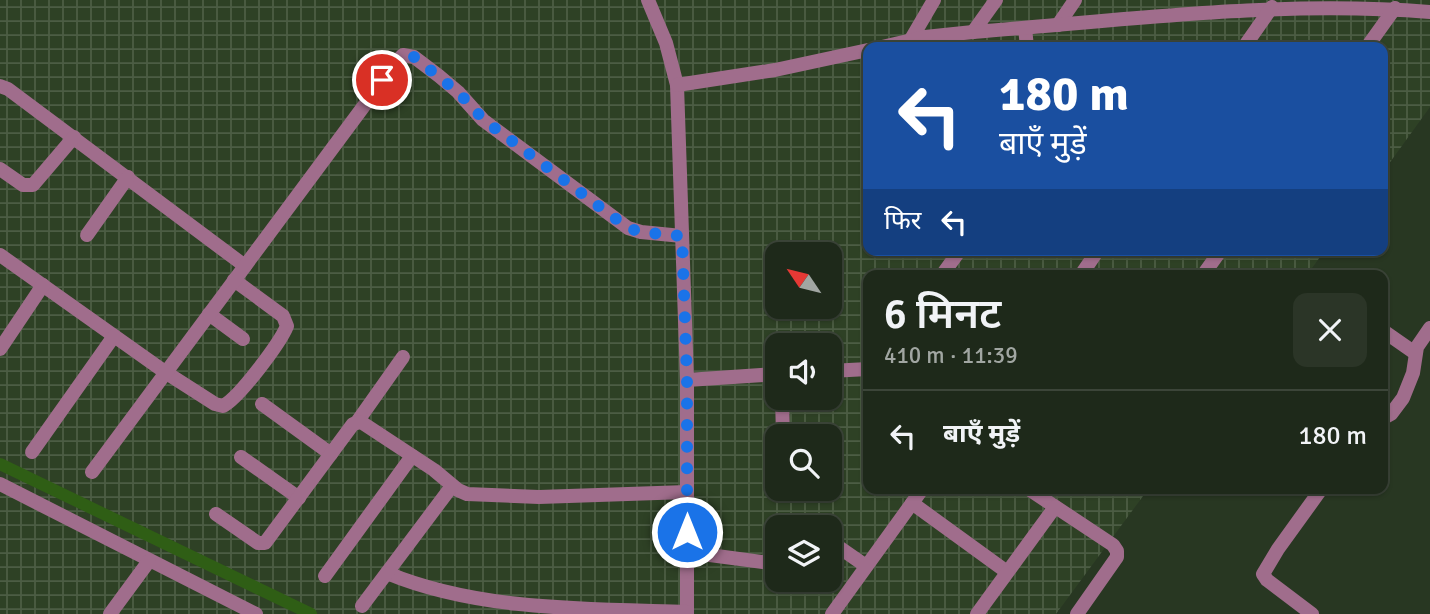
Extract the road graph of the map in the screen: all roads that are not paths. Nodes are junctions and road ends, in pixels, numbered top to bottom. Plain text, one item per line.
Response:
1 (648, 0) edge
2 (934, 0) edge
3 (996, 0) edge
4 (1075, 0) edge
5 (1272, 8) junction
6 (1395, 8) junction
7 (1430, 12) edge
8 (1058, 25) junction
9 (1025, 28) junction
10 (973, 32) junction
11 (910, 41) junction
12 (905, 42) edge
13 (1026, 42) edge
14 (1248, 42) edge
15 (1371, 42) edge
16 (863, 51) edge
17 (677, 85) junction
18 (0, 86) edge
19 (74, 136) junction
20 (0, 169) edge
21 (128, 177) junction
22 (88, 235) dead end
23 (682, 236) junction
24 (2, 259) edge
25 (245, 266) junction
26 (234, 280) junction
27 (43, 285) junction
28 (209, 314) junction
29 (1430, 328) edge
30 (1388, 334) edge
31 (114, 336) junction
32 (243, 339) dead end
33 (0, 349) edge
34 (1415, 352) junction
35 (403, 357) dead end
36 (863, 369) edge
37 (842, 370) edge
38 (165, 372) junction
39 (765, 375) edge
40 (687, 380) junction
41 (262, 404) dead end
42 (1388, 416) edge
43 (357, 422) junction
44 (32, 452) dead end
45 (331, 454) junction
46 (412, 456) junction
47 (241, 457) dead end
48 (92, 472) dead end
49 (0, 484) edge
50 (452, 486) junction
51 (687, 492) junction
52 (919, 494) edge
53 (1036, 494) edge
54 (1318, 494) edge
55 (299, 498) junction
56 (912, 503) junction
57 (1055, 507) junction
58 (216, 514) dead end
59 (842, 549) edge
60 (687, 552) junction
61 (149, 561) junction
62 (765, 562) edge
63 (866, 566) junction
64 (1007, 572) junction
65 (387, 573) junction
66 (325, 576) dead end
67 (362, 606) dead end
68 (687, 613) edge
69 (110, 614) edge
70 (256, 614) edge
71 (832, 614) edge
72 (977, 614) edge
73 (1077, 614) edge
74 (1312, 614) edge

1 - 17 street
2 - 11 street
3 - 10 street
4 - 8 street
5 - 6 street
5 - 8 street
5 - 14 street
6 - 7 street
6 - 15 street
8 - 9 street
9 - 10 street
9 - 13 street
10 - 11 street
11 - 12 street
16 - 17 street
17 - 23 street
18 - 19 street
19 - 20 street
19 - 21 street
21 - 22 street
21 - 25 street
23 - 25 street
23 - 40 street
24 - 27 street
25 - 26 street
26 - 28 street
26 - 38 street
27 - 31 street
27 - 33 street
28 - 32 street
28 - 38 street
29 - 34 street
30 - 34 street
31 - 38 street
31 - 44 street
34 - 42 street
35 - 43 street
36 - 37 street
38 - 48 street
39 - 40 street
40 - 51 street
41 - 45 street
43 - 45 street
43 - 46 street
45 - 55 street
46 - 50 street
46 - 66 street
47 - 55 street
49 - 61 street
50 - 51 street
50 - 65 street
51 - 60 street
52 - 56 street
53 - 57 street
54 - 74 street
55 - 58 street
56 - 63 street
56 - 64 street
57 - 64 street
57 - 73 street
59 - 63 street
60 - 62 street
60 - 68 street
61 - 69 street
61 - 70 street
63 - 71 street
64 - 72 street
65 - 67 street
65 - 68 street

